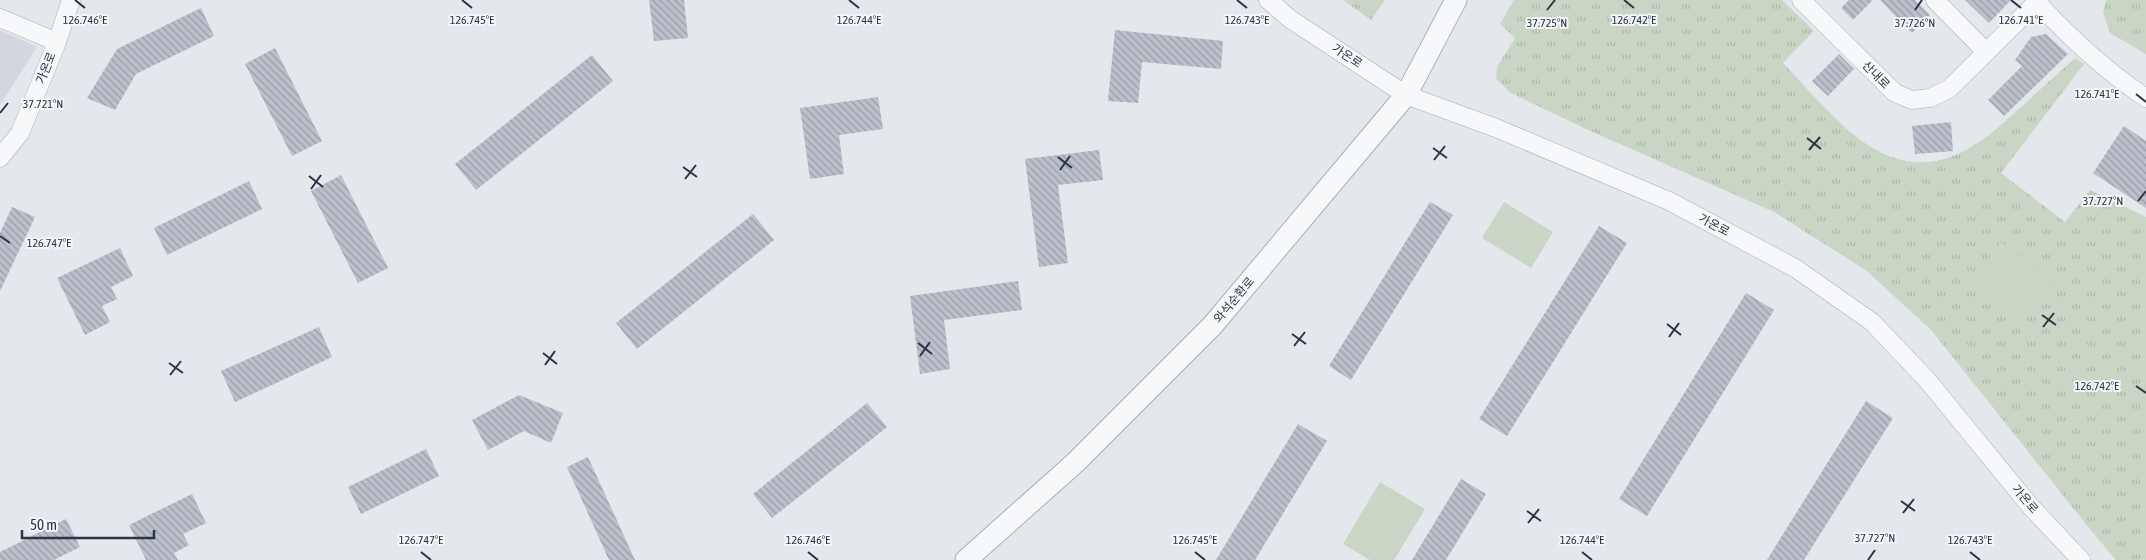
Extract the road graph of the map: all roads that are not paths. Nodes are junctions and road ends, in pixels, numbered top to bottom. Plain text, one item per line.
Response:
1 (70, 0) edge
2 (1268, 0) edge
3 (1456, 0) edge
4 (1801, 0) edge
5 (1935, 0) edge
6 (2036, 1) edge
7 (0, 18) edge
8 (57, 42) junction
9 (1986, 52) junction
10 (1406, 95) junction
11 (2146, 98) edge
12 (0, 158) edge
13 (966, 560) edge
14 (2081, 560) edge

1 - 8 street, 가온로
2 - 10 street, 가온로
3 - 10 street, 와석순환로
4 - 9 street, 산내로
5 - 9 street
6 - 9 street, 산내로
6 - 11 street, 산내로
7 - 8 street
8 - 12 street, 가온로
10 - 13 street, 와석순환로
10 - 14 street, 가온로

